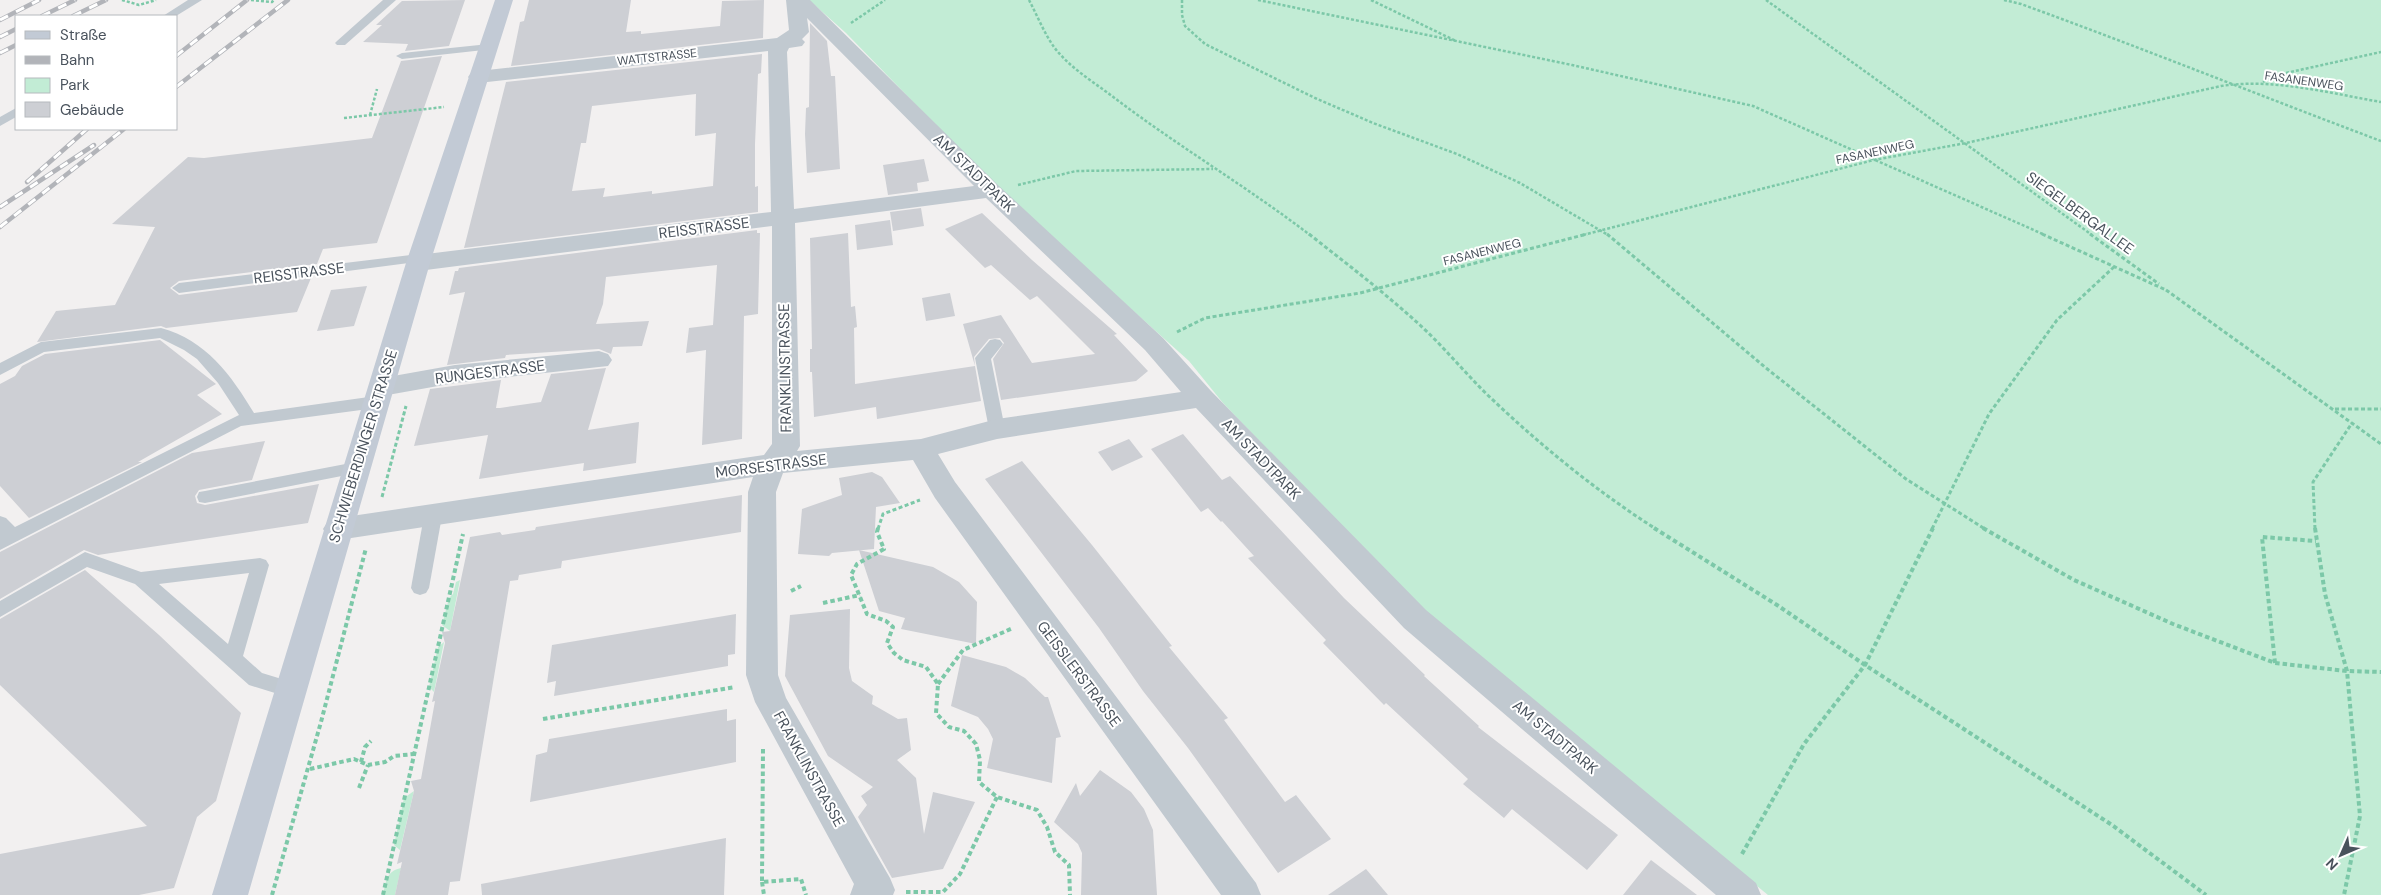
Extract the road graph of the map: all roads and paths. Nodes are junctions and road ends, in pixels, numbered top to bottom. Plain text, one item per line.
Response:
1 (122, 0) edge
2 (156, 0) edge
3 (196, 0) edge
4 (250, 0) edge
5 (274, 0) edge
6 (390, 0) edge
7 (504, 0) edge
8 (795, 0) edge
9 (799, 0) edge
10 (885, 0) edge
11 (1028, 0) edge
12 (1182, 0) edge
13 (1258, 0) edge
14 (1371, 0) edge
15 (1766, 0) edge
16 (2004, 0) edge
17 (172, 15) edge
18 (835, 36) junction
19 (341, 43) dead end
20 (782, 43) junction
21 (1462, 44) junction
22 (489, 47) junction
23 (2381, 52) edge
24 (402, 56) dead end
25 (478, 77) junction
26 (2262, 82) junction
27 (2231, 84) junction
28 (377, 89) dead end
29 (2381, 102) edge
30 (470, 105) junction
31 (15, 113) edge
32 (370, 115) junction
33 (344, 118) dead end
34 (0, 122) edge
35 (2381, 141) edge
36 (1966, 143) junction
37 (1874, 160) junction
38 (1214, 169) junction
39 (1025, 184) dead end
40 (991, 191) junction
41 (783, 219) junction
42 (1603, 231) junction
43 (419, 260) junction
44 (2115, 266) junction
45 (1378, 287) junction
46 (179, 288) dead end
47 (2166, 290) junction
48 (995, 344) dead end
49 (1154, 344) junction
50 (599, 360) dead end
51 (0, 370) edge
52 (413, 382) junction
53 (379, 394) junction
54 (1202, 398) junction
55 (2381, 409) edge
56 (2334, 410) junction
57 (249, 419) junction
58 (2352, 423) junction
59 (996, 428) junction
60 (2381, 444) edge
61 (921, 450) junction
62 (772, 464) junction
63 (356, 468) junction
64 (945, 490) junction
65 (205, 497) dead end
66 (1944, 505) junction
67 (468, 510) junction
68 (433, 516) junction
69 (0, 523) edge
70 (374, 524) junction
71 (338, 529) junction
72 (7, 540) edge
73 (2316, 541) junction
74 (140, 579) junction
75 (420, 588) dead end
76 (860, 595) junction
77 (823, 603) dead end
78 (0, 610) edge
79 (1036, 615) junction
80 (233, 659) junction
81 (2275, 663) junction
82 (1865, 665) junction
83 (2347, 671) junction
84 (2381, 672) edge
85 (764, 682) junction
86 (938, 684) junction
87 (291, 690) junction
88 (543, 720) dead end
89 (786, 726) junction
90 (371, 741) dead end
91 (414, 754) junction
92 (362, 762) junction
93 (368, 765) junction
94 (310, 769) junction
95 (359, 788) dead end
96 (997, 797) junction
97 (762, 882) junction
98 (1735, 888) edge
99 (876, 893) edge
100 (226, 894) edge
101 (272, 895) edge
102 (383, 895) edge
103 (764, 895) edge
104 (806, 895) edge
105 (1070, 895) edge
106 (1243, 895) edge
107 (2206, 895) edge
108 (2344, 895) edge

1 - 2 path
3 - 17 lane
4 - 5 path
6 - 19 lane
7 - 22 main road, SCHWIEBERDINGER STRASSE
8 - 20 street
9 - 18 street, AM STADTPARK
10 - 18 path
11 - 38 path
12 - 42 path
13 - 21 path
14 - 21 path
15 - 36 path, SIEGELBERGALLEE
16 - 27 path
18 - 20 street, WATTSTRASSE
18 - 40 street, AM STADTPARK
20 - 25 street, WATTSTRASSE
20 - 41 street, FRANKLINSTRASSE
21 - 37 path
22 - 24 lane
22 - 25 main road, SCHWIEBERDINGER STRASSE
23 - 26 path
25 - 30 main road, SCHWIEBERDINGER STRASSE
26 - 27 path, FASANENWEG
26 - 29 path, FASANENWEG
27 - 35 path
27 - 36 path, FASANENWEG
28 - 32 path
30 - 32 path
30 - 43 main road, SCHWIEBERDINGER STRASSE
31 - 34 lane
32 - 33 path
36 - 37 path, FASANENWEG
36 - 47 path, SIEGELBERGALLEE
37 - 42 path, FASANENWEG
37 - 44 path
38 - 39 path
38 - 45 path
40 - 41 street, REISSTRASSE
40 - 49 street, AM STADTPARK
41 - 43 street, REISSTRASSE
41 - 62 street, FRANKLINSTRASSE
42 - 45 path, FASANENWEG
42 - 66 path
43 - 46 lane, REISSTRASSE
43 - 53 main road, SCHWIEBERDINGER STRASSE
44 - 47 path
44 - 66 path
45 - 49 path, FASANENWEG
45 - 82 path
47 - 56 path, SIEGELBERGALLEE
48 - 59 lane
49 - 54 street, AM STADTPARK
50 - 52 street, RUNGESTRASSE
51 - 57 lane
52 - 53 street, RUNGESTRASSE
52 - 70 path
53 - 57 lane
53 - 63 main road, SCHWIEBERDINGER STRASSE
54 - 59 street, MORSESTRASSE
54 - 98 street, AM STADTPARK
55 - 56 path
56 - 58 path, SIEGELBERGALLEE
57 - 72 lane
58 - 60 path, SIEGELBERGALLEE
58 - 73 path
59 - 61 street, MORSESTRASSE
61 - 62 street, MORSESTRASSE
61 - 64 street, GEISSLERSTRASSE
62 - 67 street, MORSESTRASSE
62 - 85 street, FRANKLINSTRASSE
63 - 65 lane
63 - 71 main road, SCHWIEBERDINGER STRASSE
64 - 76 path
64 - 79 street, GEISSLERSTRASSE
66 - 81 path
66 - 82 path
67 - 68 street, MORSESTRASSE
67 - 91 path
68 - 70 street, MORSESTRASSE
68 - 75 lane
69 - 72 lane
70 - 71 street, MORSESTRASSE
70 - 94 path
71 - 87 main road, SCHWIEBERDINGER STRASSE
73 - 81 path
73 - 83 path
74 - 78 lane
74 - 80 lane
74 - 80 lane
76 - 77 path
76 - 86 path
79 - 86 path
79 - 106 street, GEISSLERSTRASSE
80 - 87 lane
81 - 83 path
82 - 98 path
82 - 107 path
83 - 84 path
83 - 108 path
85 - 88 path
85 - 89 street, FRANKLINSTRASSE
86 - 96 path
87 - 100 main road, SCHWIEBERDINGER STRASSE
89 - 97 path
89 - 99 street, FRANKLINSTRASSE
90 - 92 path
91 - 93 path
91 - 102 path
92 - 93 path
92 - 94 path
93 - 95 path
94 - 101 path
96 - 99 path
96 - 105 path
97 - 103 path
97 - 104 path

